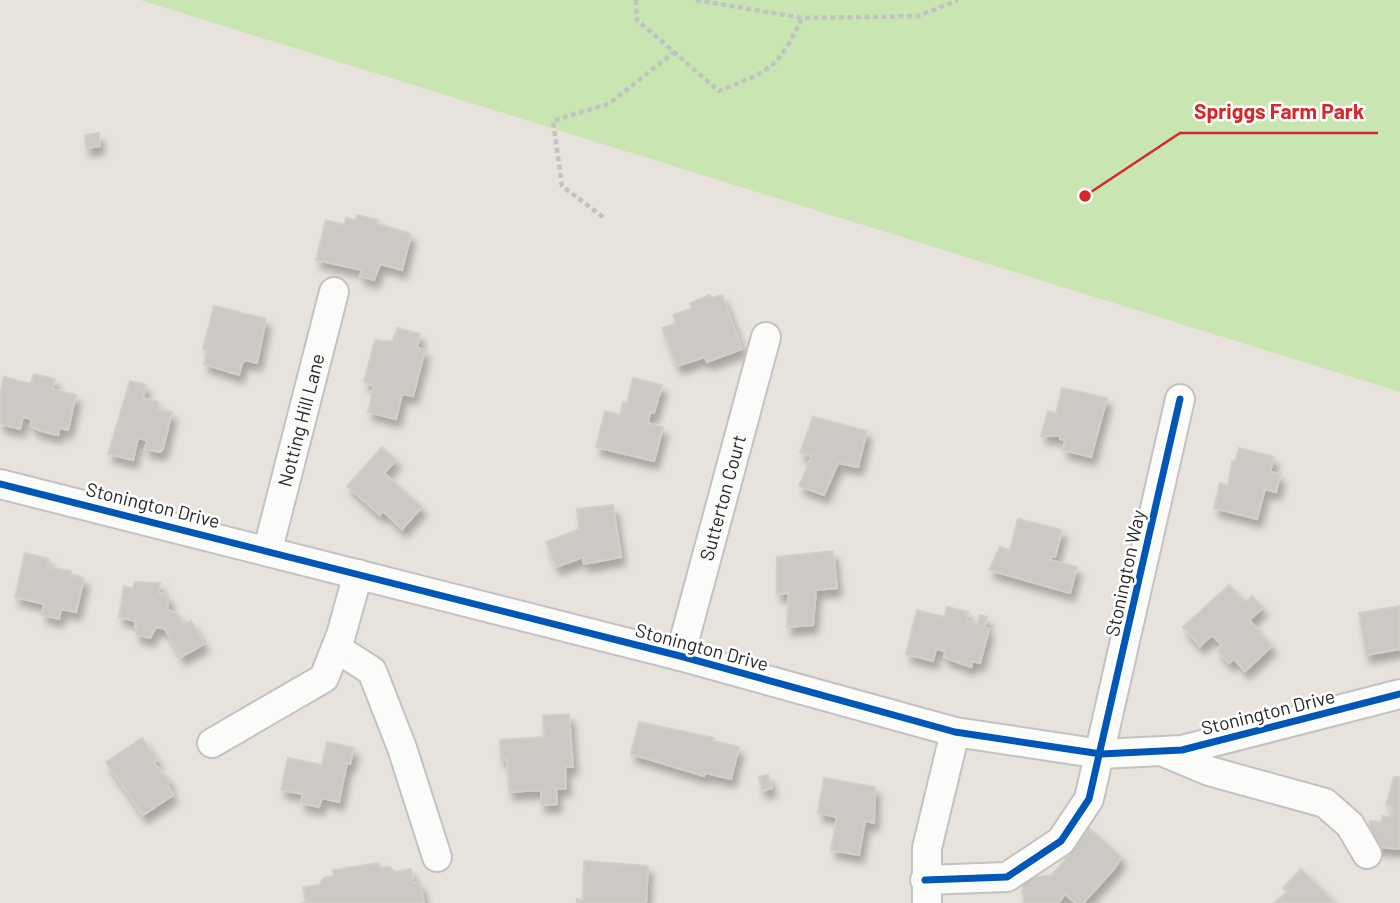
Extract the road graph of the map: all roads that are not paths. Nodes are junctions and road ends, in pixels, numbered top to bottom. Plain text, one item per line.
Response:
1 (334, 292) dead end
2 (766, 337) dead end
3 (1180, 399) dead end
4 (0, 484) edge
5 (268, 549) junction
6 (358, 574) junction
7 (336, 648) junction
8 (680, 656) junction
9 (1400, 694) edge
10 (955, 732) junction
11 (212, 743) dead end
12 (1164, 752) junction
13 (1101, 754) junction
14 (1367, 854) dead end
15 (437, 857) dead end
16 (926, 891) edge

1 - 5 street, Notting Hill Lane
2 - 8 street, Sutterton Court
3 - 13 street, Stonington Way
4 - 5 street, Stonington Drive
5 - 6 street, Stonington Drive
6 - 7 street
6 - 8 street, Stonington Drive
7 - 11 street
7 - 15 street
8 - 10 street, Stonington Drive
9 - 12 street, Stonington Drive
10 - 13 street, Stonington Drive
10 - 16 street
12 - 13 street, Stonington Drive
12 - 14 street
13 - 16 street, Stonington Way

